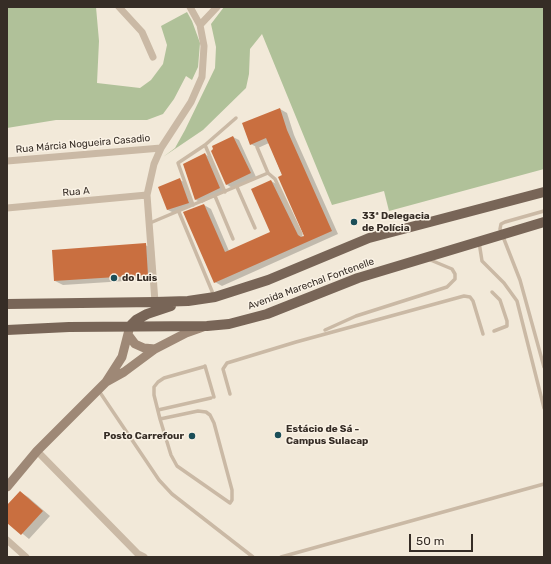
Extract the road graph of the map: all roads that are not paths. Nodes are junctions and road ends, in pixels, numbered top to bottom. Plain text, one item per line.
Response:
1 (119, 7) edge
2 (190, 7) edge
3 (217, 7) edge
4 (200, 25) junction
5 (153, 57) dead end
6 (236, 118) dead end
7 (205, 145) junction
8 (257, 147) dead end
9 (161, 148) junction
10 (7, 161) edge
11 (268, 173) junction
12 (237, 187) junction
13 (225, 192) junction
14 (544, 192) edge
15 (147, 195) junction
16 (215, 196) junction
17 (193, 205) junction
18 (7, 208) edge
19 (544, 211) edge
20 (179, 212) junction
21 (544, 222) edge
22 (149, 224) junction
23 (255, 228) dead end
24 (301, 234) dead end
25 (504, 234) junction
26 (233, 239) dead end
27 (478, 241) junction
28 (424, 258) junction
29 (492, 292) dead end
30 (215, 297) junction
31 (188, 301) junction
32 (156, 302) junction
33 (7, 304) edge
34 (207, 326) junction
35 (7, 330) edge
36 (325, 330) dead end
37 (130, 331) junction
38 (494, 331) dead end
39 (483, 334) dead end
40 (155, 349) junction
41 (544, 367) edge
42 (106, 382) junction
43 (98, 390) junction
44 (230, 394) dead end
45 (544, 408) edge
46 (158, 410) junction
47 (160, 419) junction
48 (37, 451) junction
49 (544, 484) edge
50 (7, 486) edge
51 (7, 540) edge
52 (139, 556) edge
53 (26, 557) edge
54 (253, 557) edge
55 (281, 557) edge

1 - 5 street
2 - 4 street
3 - 4 street
4 - 9 street
6 - 7 lane
7 - 13 lane
7 - 17 lane
8 - 11 lane
9 - 10 street, Rua Márcia Nogueira Casadio
9 - 15 street
11 - 12 lane
11 - 24 lane
12 - 13 lane
12 - 23 lane
13 - 16 lane
14 - 30 main road, Avenida Marechal Fontenelle
15 - 18 street, Rua A
15 - 22 street
16 - 17 lane
16 - 26 lane
17 - 20 lane
19 - 25 lane
20 - 22 lane
20 - 30 lane
21 - 25 main road, Avenida Marechal Fontenelle
22 - 32 street
25 - 27 main road, Avenida Marechal Fontenelle
25 - 41 lane
27 - 28 main road, Avenida Marechal Fontenelle
27 - 45 lane
28 - 34 main road, Avenida Marechal Fontenelle
28 - 36 lane
29 - 38 lane
30 - 31 main road, Avenida Marechal Fontenelle
31 - 32 main road, Avenida Marechal Fontenelle
31 - 37 main road
32 - 33 main road, Avenida Marechal Fontenelle
34 - 37 main road, Avenida Marechal Fontenelle
34 - 40 main road
35 - 37 main road, Avenida Marechal Fontenelle
37 - 40 main road
37 - 42 main road
39 - 44 lane
40 - 42 main road
42 - 43 main road
43 - 48 main road
43 - 54 lane
46 - 46 lane
46 - 47 lane
47 - 47 lane
48 - 50 main road
48 - 52 street
49 - 55 lane
51 - 53 street

